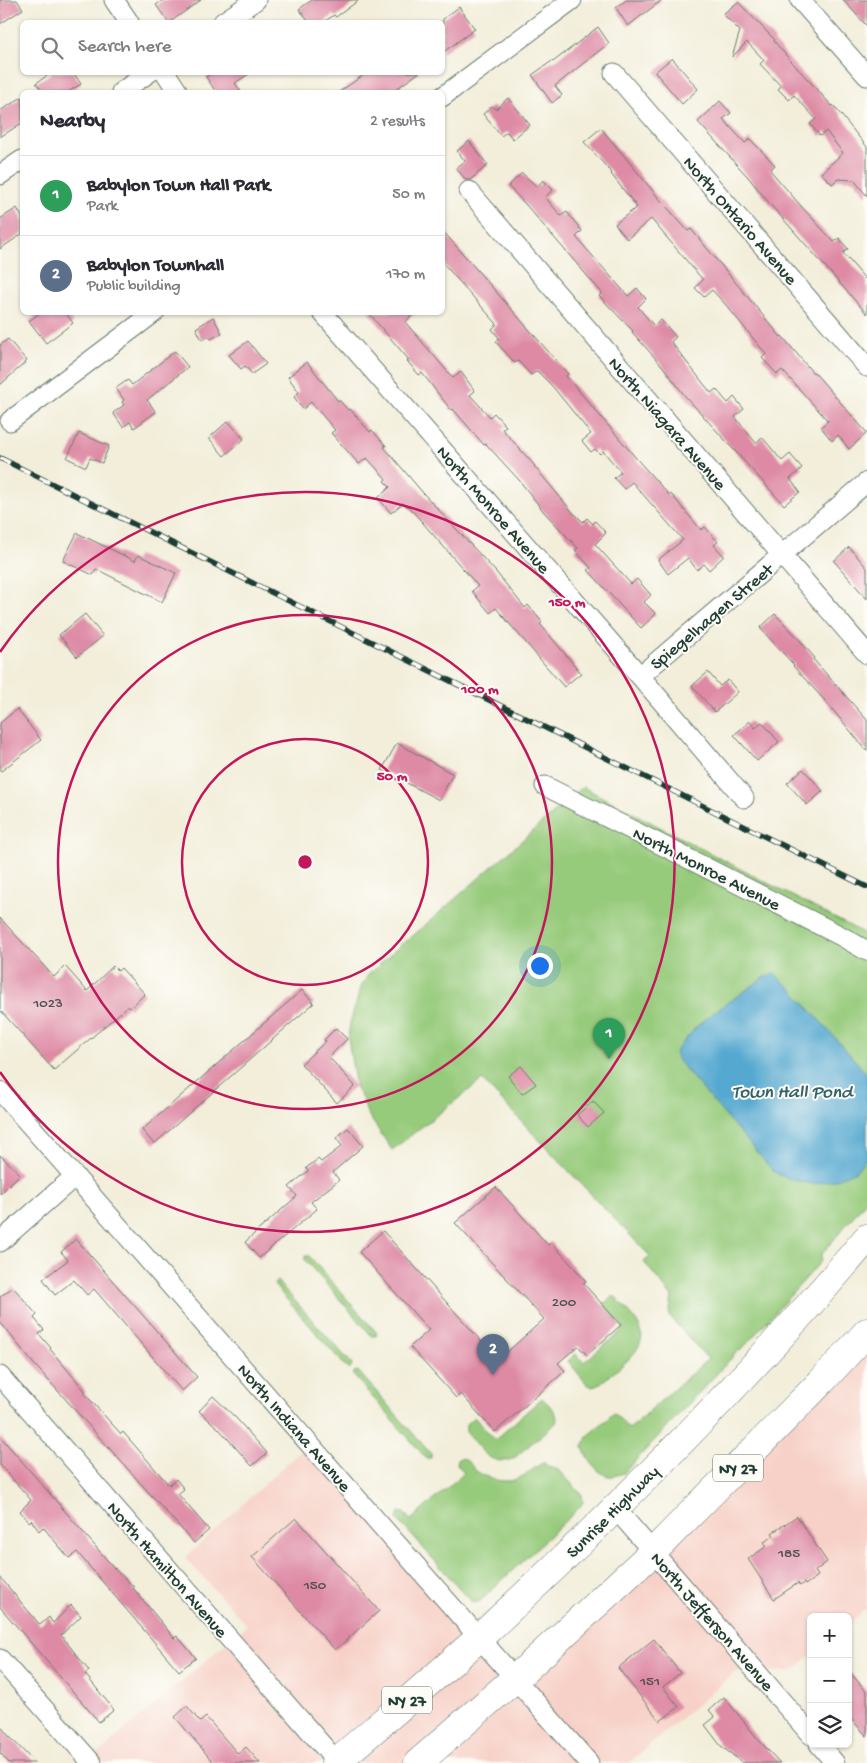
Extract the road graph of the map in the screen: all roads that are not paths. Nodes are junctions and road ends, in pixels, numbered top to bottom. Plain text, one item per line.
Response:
1 (114, 0) edge
2 (256, 0) edge
3 (572, 0) edge
4 (800, 0) edge
5 (129, 20) edge
6 (226, 20) edge
7 (614, 73) dead end
8 (146, 75) edge
9 (167, 75) edge
10 (867, 76) edge
11 (124, 90) edge
12 (177, 90) edge
13 (445, 95) edge
14 (20, 161) edge
15 (0, 175) edge
16 (469, 192) dead end
17 (150, 315) edge
18 (325, 315) edge
19 (867, 366) edge
20 (10, 421) dead end
21 (867, 482) edge
22 (782, 556) junction
23 (867, 654) edge
24 (640, 676) junction
25 (545, 786) dead end
26 (744, 798) dead end
27 (867, 951) edge
28 (0, 1091) edge
29 (75, 1176) junction
30 (867, 1238) edge
31 (0, 1242) edge
32 (867, 1332) edge
33 (0, 1376) edge
34 (615, 1508) junction
35 (653, 1552) junction
36 (480, 1637) junction
37 (0, 1659) edge
38 (515, 1678) junction
39 (807, 1730) edge
40 (822, 1748) edge
41 (336, 1762) edge
42 (92, 1763) edge
43 (418, 1763) edge
44 (589, 1763) edge
45 (835, 1763) edge

1 - 5 street
2 - 6 street
3 - 13 street
4 - 10 street
7 - 19 street, North Ontario Avenue
8 - 11 street
9 - 12 street
14 - 15 street
16 - 22 street, North Niagara Avenue
17 - 20 street
18 - 24 street, North Monroe Avenue
21 - 22 street, Spiegelhagen Street
22 - 23 street, North Niagara Avenue
22 - 24 street, Spiegelhagen Street
24 - 26 street, North Monroe Avenue
25 - 27 street, North Monroe Avenue
28 - 29 street, North Indiana Avenue
29 - 31 street
29 - 36 street, North Indiana Avenue
30 - 34 highway, Sunrise Highway / NY 27
32 - 35 highway, NY 27
33 - 41 street, North Hamilton Avenue
34 - 35 street, North Jefferson Avenue
34 - 36 highway, Sunrise Highway / NY 27
35 - 38 highway, NY 27
35 - 39 street, North Jefferson Avenue
36 - 38 street, North Indiana Avenue
36 - 41 highway, Sunrise Highway / NY 27
37 - 42 street
38 - 43 highway, NY 27
38 - 44 street, North Indiana Avenue
40 - 45 street

